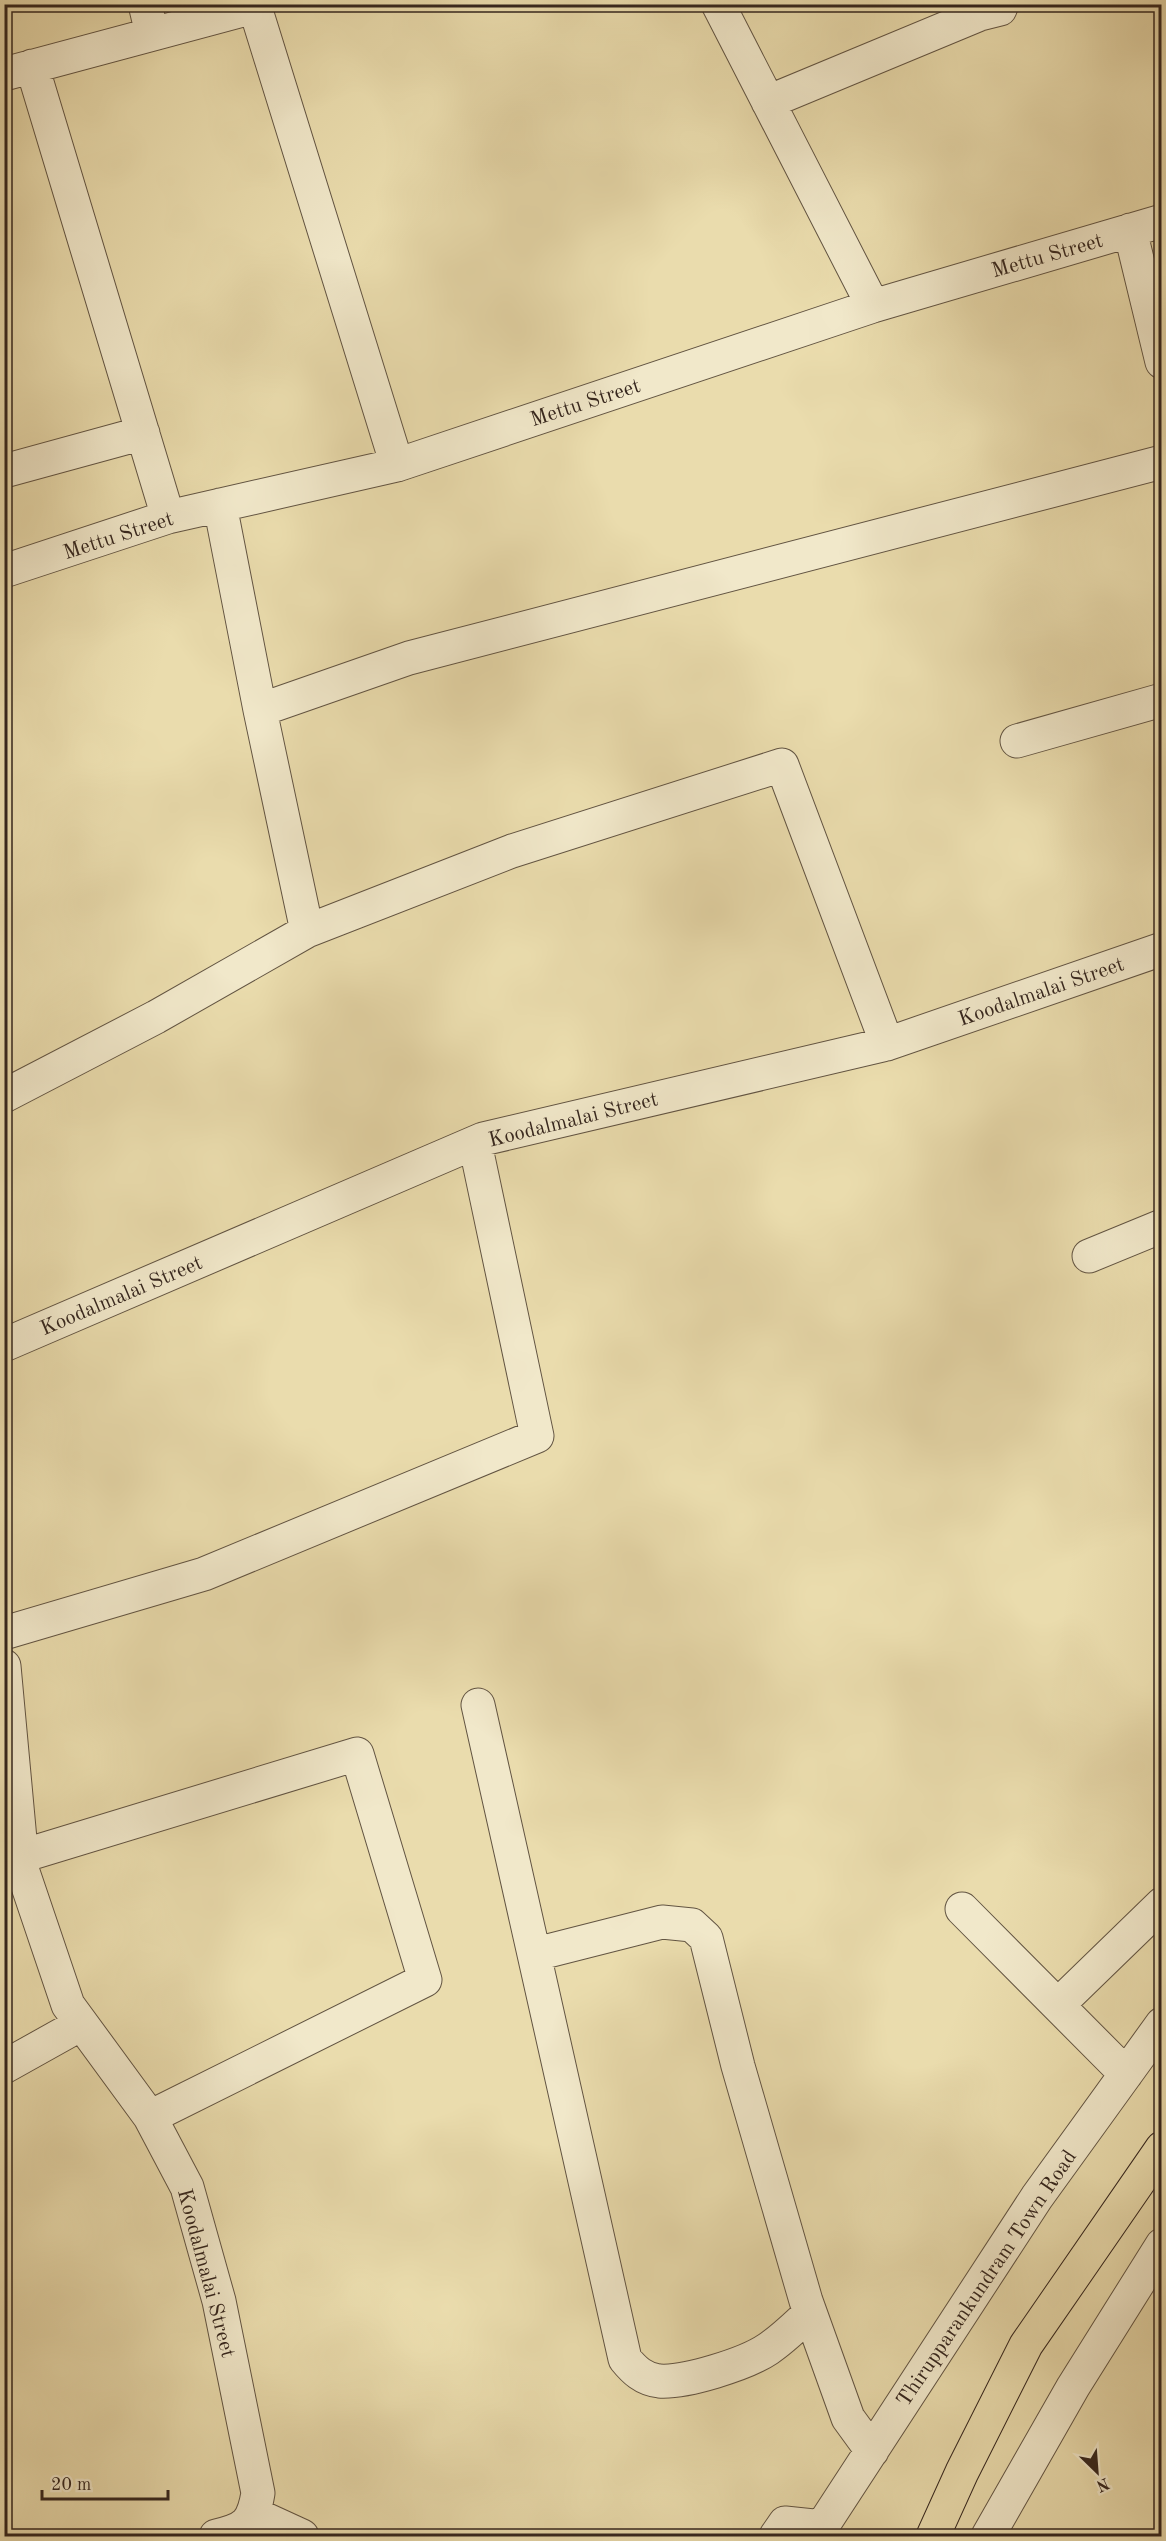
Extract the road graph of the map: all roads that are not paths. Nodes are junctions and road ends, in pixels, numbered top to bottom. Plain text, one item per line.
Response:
1 (718, 4) edge
2 (1002, 4) edge
3 (254, 6) edge
4 (149, 19) edge
5 (18, 70) edge
6 (768, 102) junction
7 (1161, 221) edge
8 (1130, 230) junction
9 (873, 306) junction
10 (1161, 362) edge
11 (143, 433) junction
12 (1161, 462) edge
13 (397, 465) junction
14 (4, 471) edge
15 (220, 505) junction
16 (168, 517) junction
17 (4, 572) edge
18 (1161, 699) edge
19 (260, 710) junction
20 (1017, 741) dead end
21 (307, 932) junction
22 (1161, 949) edge
23 (887, 1044) junction
24 (4, 1096) edge
25 (475, 1143) junction
26 (1161, 1226) edge
27 (1089, 1256) dead end
28 (4, 1345) edge
29 (4, 1634) edge
30 (4, 1666) edge
31 (478, 1705) dead end
32 (22, 1856) junction
33 (1161, 1904) edge
34 (962, 1909) dead end
35 (536, 1954) junction
36 (1058, 2005) junction
37 (81, 2024) junction
38 (1161, 2024) edge
39 (4, 2067) edge
40 (1126, 2074) junction
41 (150, 2116) junction
42 (1161, 2148) edge
43 (1161, 2245) edge
44 (810, 2313) junction
45 (872, 2451) junction
46 (254, 2514) junction
47 (820, 2532) edge
48 (216, 2536) edge
49 (302, 2536) edge
50 (776, 2536) edge
51 (933, 2536) edge
52 (988, 2536) edge

1 - 6 street
2 - 6 street
3 - 4 street
3 - 13 street
4 - 5 street
5 - 11 street
6 - 9 street
7 - 8 street, Mettu Street
8 - 9 street, Mettu Street
8 - 10 street
9 - 13 street, Mettu Street
11 - 14 street
11 - 16 street
12 - 19 street
13 - 15 street, Mettu Street
15 - 16 street, Mettu Street
15 - 19 street
16 - 17 street, Mettu Street
18 - 20 street
19 - 21 street
21 - 23 street
21 - 24 street
22 - 23 street, Koodalmalai Street
23 - 25 street, Koodalmalai Street
25 - 28 street, Koodalmalai Street
25 - 29 street
26 - 27 street
30 - 32 street, Koodalmalai Street
31 - 35 street
32 - 37 street, Koodalmalai Street
32 - 41 street
33 - 36 street
34 - 36 street
35 - 44 street
35 - 44 street
36 - 40 street
37 - 39 street
37 - 41 street, Koodalmalai Street
38 - 40 street, Thirupparankundram Town Road
40 - 45 street, Thirupparankundram Town Road
41 - 46 street, Koodalmalai Street
42 - 51 main road
43 - 52 street
44 - 45 street
45 - 47 street, Thirupparankundram Town Road
46 - 48 street
46 - 49 street
47 - 50 street

